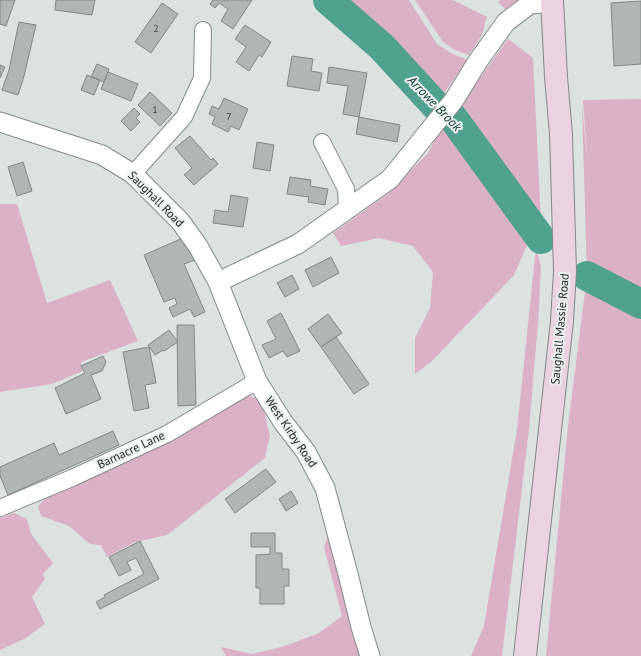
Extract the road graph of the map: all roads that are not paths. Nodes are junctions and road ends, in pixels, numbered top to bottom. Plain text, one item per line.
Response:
1 (552, 1) edge
2 (204, 30) dead end
3 (0, 122) edge
4 (322, 142) dead end
5 (133, 174) junction
6 (347, 209) junction
7 (218, 282) junction
8 (257, 381) junction
9 (0, 508) edge
10 (370, 656) edge
11 (525, 656) edge

1 - 6 street, Saughall Massie Road
1 - 11 main road, Saughall Massie Road
2 - 5 street
3 - 5 street, Saughall Road
4 - 6 street
5 - 7 street, Saughall Road
6 - 7 street, Saughall Massie Road
7 - 8 street, West Kirby Road
8 - 9 street, Barnacre Lane
8 - 10 street, West Kirby Road

